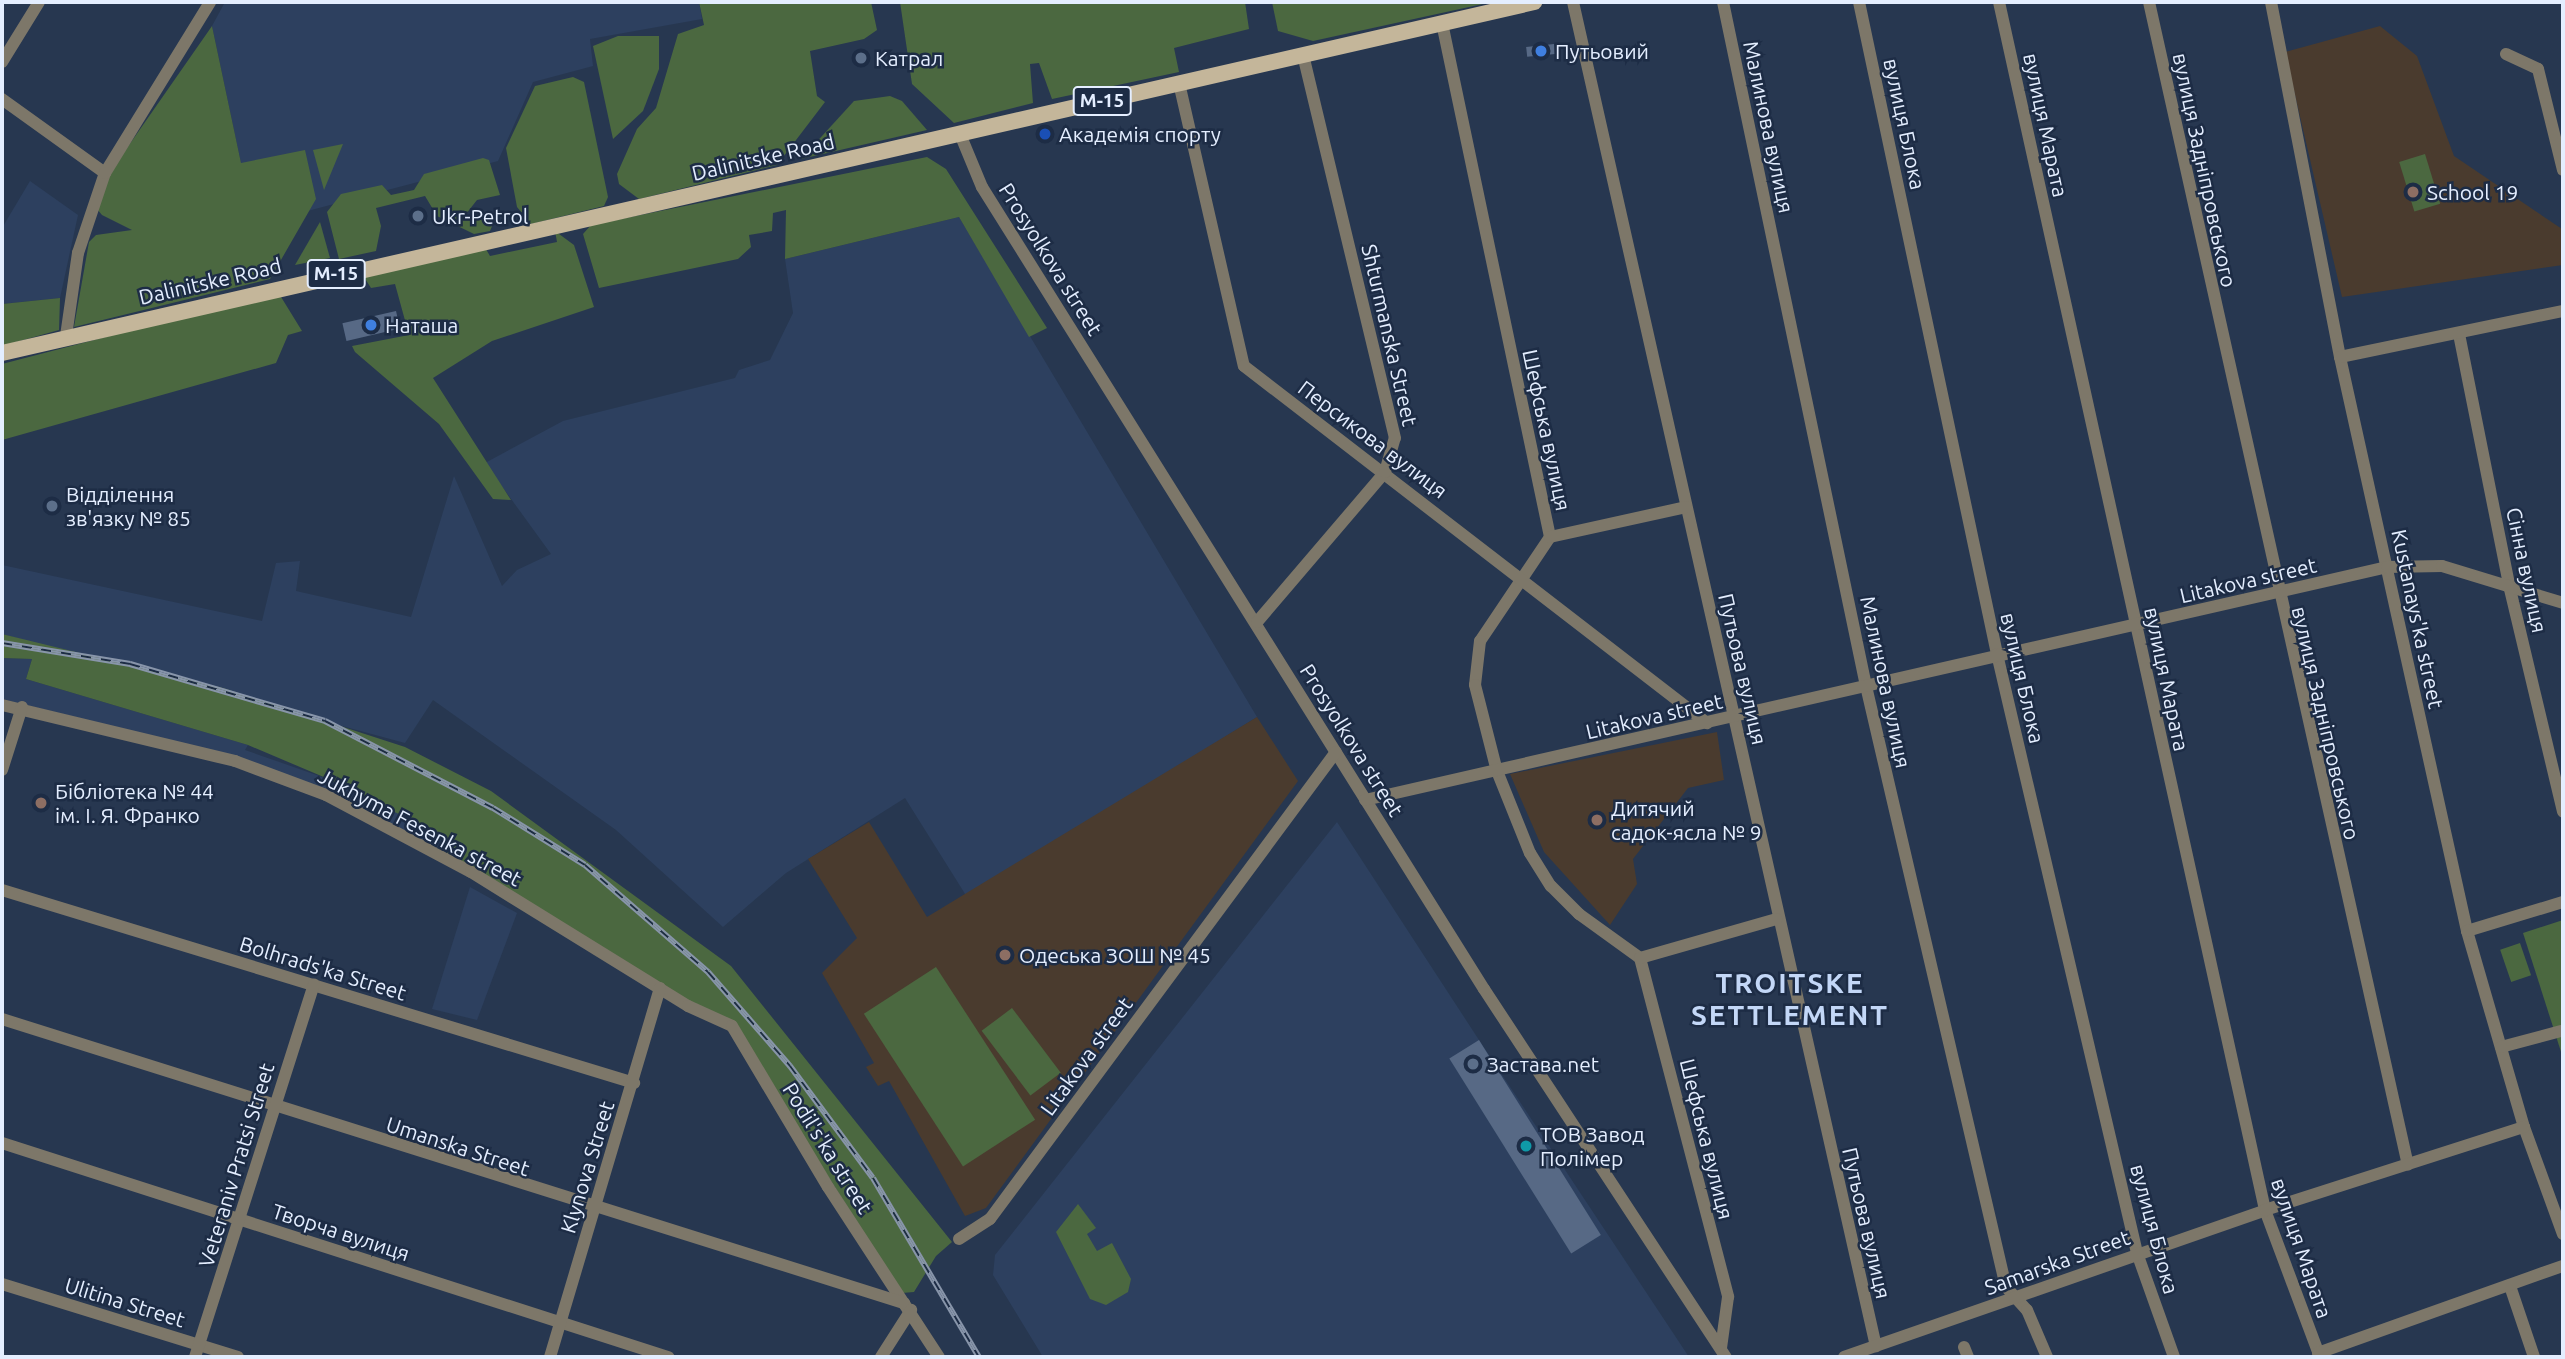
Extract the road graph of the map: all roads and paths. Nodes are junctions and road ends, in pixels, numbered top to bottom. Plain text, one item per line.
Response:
1 (39, 2) edge
2 (209, 2) edge
3 (1534, 2) edge
4 (1573, 2) edge
5 (1723, 2) edge
6 (1859, 2) edge
7 (1999, 2) edge
8 (2149, 2) edge
9 (2271, 2) edge
10 (1442, 23) junction
11 (2506, 54) dead end
12 (1304, 55) junction
13 (2, 62) edge
14 (1179, 83) junction
15 (2, 99) edge
16 (960, 134) junction
17 (2563, 170) edge
18 (105, 173) junction
19 (2563, 311) edge
20 (2459, 334) junction
21 (66, 336) junction
22 (2, 353) edge
23 (2340, 357) junction
24 (1385, 472) junction
25 (1686, 507) junction
26 (1550, 537) junction
27 (2387, 567) junction
28 (1520, 576) junction
29 (2509, 585) junction
30 (2277, 595) junction
31 (2563, 603) edge
32 (1257, 622) junction
33 (2136, 625) junction
34 (1997, 654) junction
35 (1866, 686) junction
36 (2, 705) edge
37 (22, 707) junction
38 (1735, 718) junction
39 (1707, 723) junction
40 (1336, 752) junction
41 (2, 771) edge
42 (1497, 771) junction
43 (1366, 800) junction
44 (2563, 812) edge
45 (2, 890) edge
46 (2563, 902) edge
47 (1777, 919) junction
48 (2467, 931) junction
49 (1640, 958) junction
50 (314, 985) junction
51 (660, 988) junction
52 (2, 1019) edge
53 (2561, 1031) dead end
54 (2501, 1047) junction
55 (634, 1083) junction
56 (274, 1107) junction
57 (2524, 1127) junction
58 (2, 1143) edge
59 (2409, 1165) junction
60 (594, 1209) junction
61 (2264, 1210) junction
62 (240, 1220) junction
63 (2563, 1234) edge
64 (959, 1239) dead end
65 (2137, 1253) junction
66 (2563, 1266) edge
67 (2, 1284) edge
68 (2510, 1286) junction
69 (2016, 1298) junction
70 (908, 1307) junction
71 (561, 1322) junction
72 (1876, 1346) junction
73 (197, 1351) edge
74 (1724, 1353) edge
75 (2319, 1355) edge
76 (238, 1357) edge
77 (550, 1357) edge
78 (668, 1357) edge
79 (881, 1357) edge
80 (939, 1357) edge
81 (1844, 1357) edge
82 (2047, 1357) edge
83 (2174, 1357) edge
84 (2534, 1357) edge

1 - 13 street
2 - 18 street
3 - 10 main road, Dalinitske Road / М-15
4 - 25 street, Путьова вулиця
5 - 35 street, Малинова вулиця
6 - 34 street, вулиця Блока
7 - 33 street, вулиця Марата
8 - 30 street, вулиця Задніпровського
9 - 23 street, Kustanays'ka street
10 - 12 main road, Dalinitske Road / М-15
10 - 26 street, Шефська вулиця
11 - 17 street
12 - 14 main road, Dalinitske Road / М-15
12 - 24 street, Shturmanska Street
14 - 16 main road, Dalinitske Road / М-15
14 - 24 street, Персикова вулиця
15 - 18 street
16 - 21 main road, Dalinitske Road / М-15
16 - 32 street, Prosyolkova street
18 - 21 street
19 - 20 street
20 - 23 street
20 - 29 street, Сінна вулиця
21 - 22 main road, Dalinitske Road / М-15
23 - 27 street, Kustanays'ka street
24 - 28 street, Персикова вулиця
24 - 32 street, Shturmanska Street
25 - 26 street
25 - 38 street, Путьова вулиця
26 - 28 street, Шефська вулиця
27 - 29 street, Litakova street
27 - 30 street, Litakova street
27 - 48 street, Kustanays'ka street
28 - 39 street, Персикова вулиця
28 - 42 street, Шефська вулиця
29 - 31 street, Litakova street
29 - 44 street, Сінна вулиця
30 - 33 street, Litakova street
30 - 59 street, вулиця Задніпровського
32 - 40 street, Prosyolkova street
33 - 34 street, Litakova street
33 - 61 street, вулиця Марата
34 - 35 street, Litakova street
34 - 65 street, вулиця Блока
35 - 38 street, Litakova street
35 - 69 street, Малинова вулиця
36 - 37 street, Jukhyma Fesenka street
37 - 41 street
37 - 51 street, Jukhyma Fesenka street
38 - 39 street, Litakova street
38 - 47 street, Путьова вулиця
39 - 42 street, Litakova street
40 - 43 street, Prosyolkova street
40 - 64 street, Litakova street
42 - 43 street, Litakova street
42 - 49 street, Шефська вулиця
43 - 74 street, Prosyolkova street
45 - 50 street, Bolhrads'ka Street
46 - 48 street
47 - 49 street
47 - 72 street, Путьова вулиця
48 - 54 street, Kustanays'ka street
49 - 74 street, Шефська вулиця
50 - 55 street, Bolhrads'ka Street
50 - 56 street, Veteraniv Pratsi Street
51 - 55 street, Klynova Street
51 - 70 street, Podil's'ka street
52 - 56 street, Umanska Street
53 - 54 street
54 - 57 street, Kustanays'ka street
55 - 60 street, Klynova Street
56 - 60 street, Umanska Street
56 - 62 street, Veteraniv Pratsi Street
57 - 59 street, Samarska Street
57 - 63 street, Kustanays'ka street
58 - 62 street, Творча вулиця
59 - 61 street, Samarska Street
60 - 70 street, Umanska Street
60 - 71 street, Klynova Street
61 - 65 street, Samarska Street
61 - 75 street, вулиця Марата
62 - 71 street, Творча вулиця
62 - 73 street, Veteraniv Pratsi Street
65 - 69 street, Samarska Street
65 - 83 street, вулиця Блока
66 - 68 street
67 - 73 street, Ulitina Street
68 - 75 street
68 - 84 street
69 - 72 street, Samarska Street
69 - 82 street, Малинова вулиця
70 - 79 street
70 - 80 street, Podil's'ka street
71 - 77 street, Klynova Street
71 - 78 street, Творча вулиця
72 - 81 street, Samarska Street
73 - 76 street, Ulitina Street

